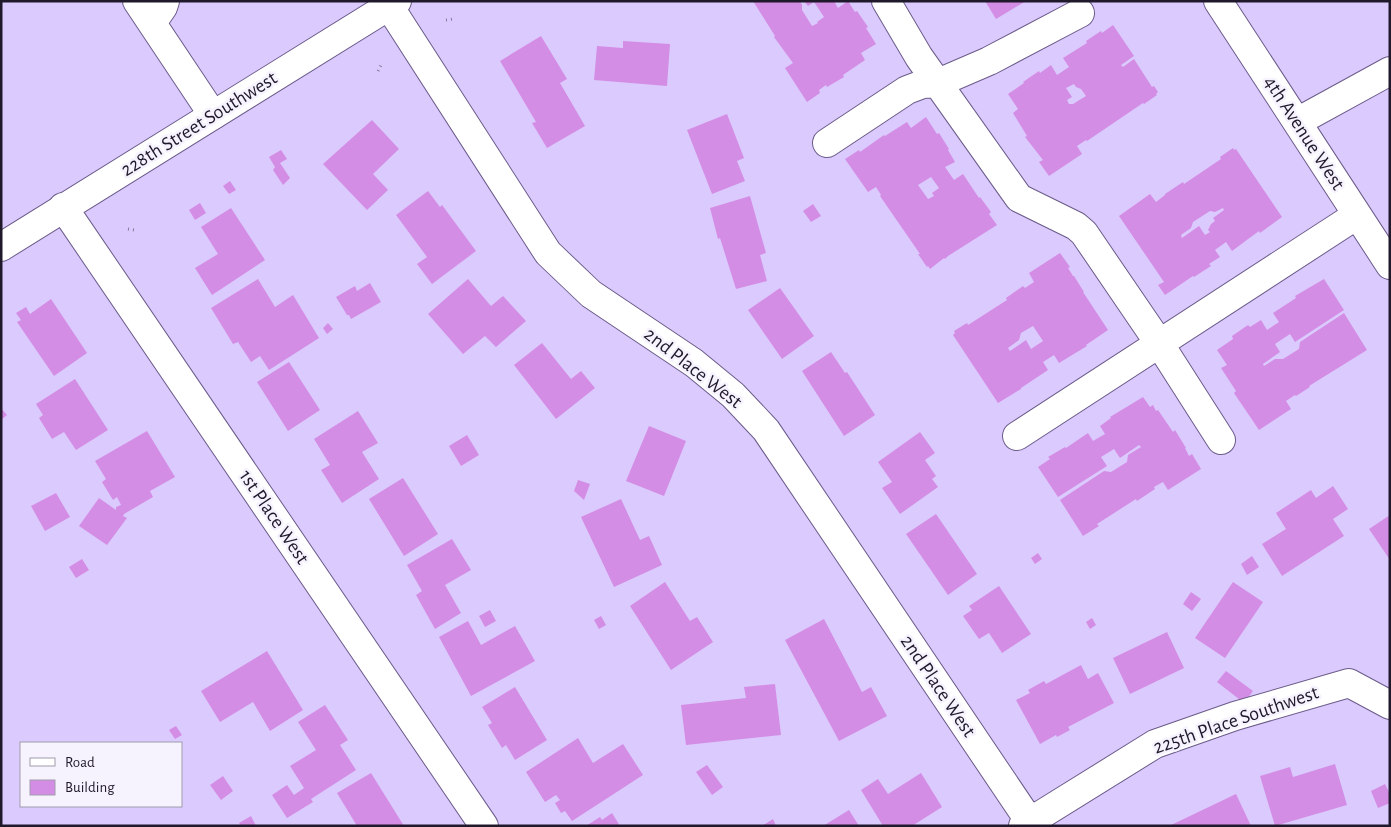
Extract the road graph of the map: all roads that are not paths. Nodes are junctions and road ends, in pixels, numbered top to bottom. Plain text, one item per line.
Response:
1 (137, 1) edge
2 (886, 1) edge
3 (1218, 1) edge
4 (393, 4) edge
5 (159, 12) edge
6 (1080, 13) dead end
7 (1390, 70) edge
8 (938, 83) junction
9 (213, 115) junction
10 (1297, 122) junction
11 (827, 143) dead end
12 (63, 208) junction
13 (1357, 215) junction
14 (1, 247) edge
15 (1390, 265) edge
16 (1159, 343) junction
17 (1017, 436) dead end
18 (1221, 440) dead end
19 (1390, 705) edge
20 (1026, 824) edge
21 (484, 826) edge

1 - 5 street
2 - 8 street
3 - 10 street, 4th Avenue West
4 - 9 street, 228th Street Southwest
4 - 20 street, 2nd Place West
5 - 9 street
6 - 8 street
7 - 10 street
8 - 11 street
8 - 16 street
9 - 12 street, 228th Street Southwest
10 - 13 street, 4th Avenue West
12 - 14 street, 228th Street Southwest
12 - 21 street, 1st Place West
13 - 15 street, 4th Avenue West
13 - 16 street
16 - 17 street
16 - 18 street
19 - 20 street, 225th Place Southwest

